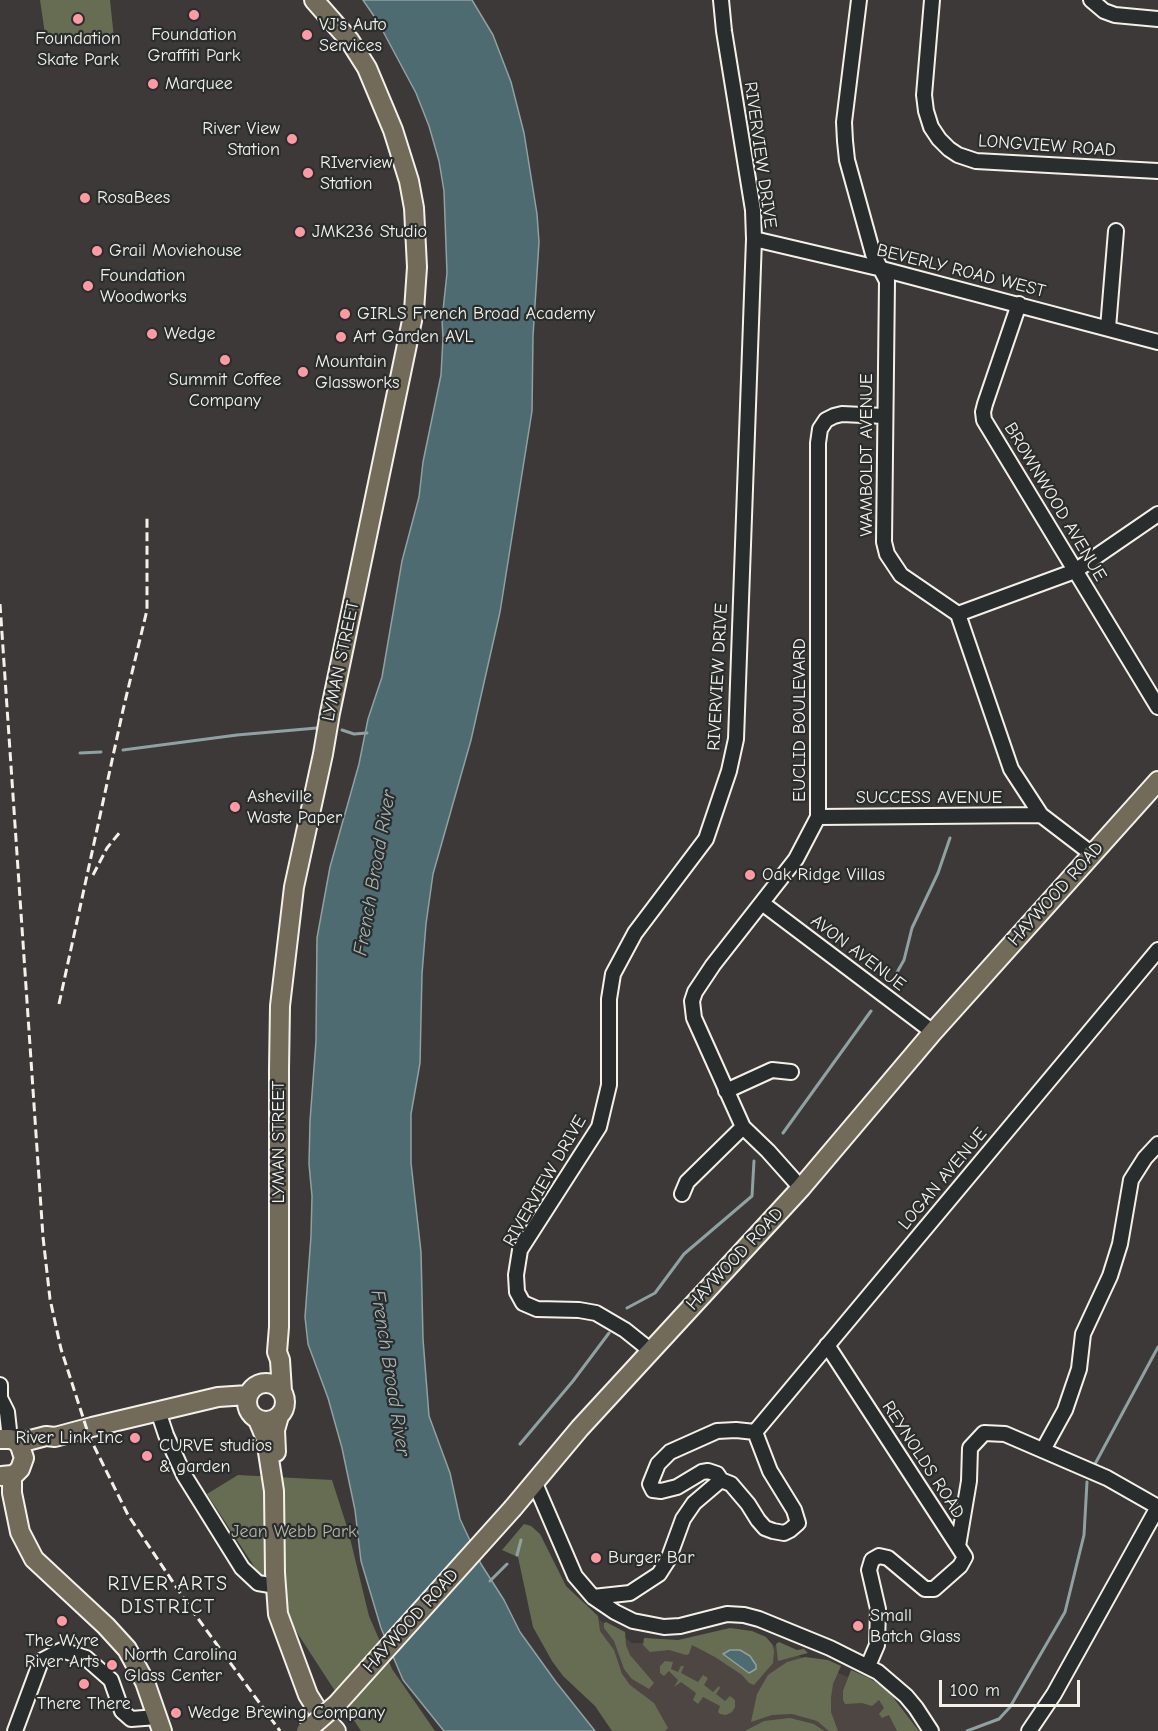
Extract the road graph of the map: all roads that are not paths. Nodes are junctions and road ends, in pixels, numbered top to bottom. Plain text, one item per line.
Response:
1 (314, 0) edge
2 (721, 0) edge
3 (859, 0) edge
4 (932, 0) edge
5 (1091, 0) edge
6 (1158, 19) edge
7 (1158, 171) edge
8 (1116, 231) dead end
9 (754, 239) junction
10 (882, 269) junction
11 (1019, 304) junction
12 (1108, 328) junction
13 (1158, 342) edge
14 (884, 416) junction
15 (1158, 514) edge
16 (1075, 571) junction
17 (958, 614) junction
18 (1158, 707) edge
19 (1158, 781) edge
20 (1041, 815) junction
21 (818, 817) junction
22 (1092, 854) junction
23 (762, 903) junction
24 (1158, 950) edge
25 (933, 1032) junction
26 (790, 1072) dead end
27 (726, 1091) junction
28 (743, 1127) junction
29 (1158, 1144) edge
30 (801, 1188) junction
31 (682, 1194) dead end
32 (827, 1345) junction
33 (650, 1350) junction
34 (277, 1352) junction
35 (0, 1385) edge
36 (254, 1389) junction
37 (282, 1391) junction
38 (0, 1401) edge
39 (202, 1401) junction
40 (159, 1411) junction
41 (279, 1416) junction
42 (255, 1418) junction
43 (755, 1432) junction
44 (55, 1437) junction
45 (8, 1440) edge
46 (1043, 1450) junction
47 (12, 1472) edge
48 (721, 1480) junction
49 (534, 1481) junction
50 (1158, 1507) edge
51 (958, 1546) junction
52 (276, 1586) junction
53 (593, 1597) junction
54 (285, 1627) junction
55 (868, 1666) junction
56 (159, 1724) edge
57 (15, 1731) edge
58 (306, 1731) edge
59 (336, 1731) edge
60 (931, 1731) edge
61 (1029, 1731) edge

1 - 34 main road, LYMAN STREET
2 - 9 street, RIVERVIEW DRIVE
3 - 10 street, WAMBOLDT AVENUE
4 - 7 street, LONGVIEW ROAD
5 - 6 street
8 - 12 street
9 - 10 street, BEVERLY ROAD WEST
9 - 33 street, RIVERVIEW DRIVE
10 - 11 street, BEVERLY ROAD WEST
10 - 14 street, WAMBOLDT AVENUE
11 - 12 street, BEVERLY ROAD WEST
11 - 16 street, BROWNWOOD AVENUE
12 - 13 street, BEVERLY ROAD WEST
14 - 17 street, WAMBOLDT AVENUE
14 - 21 street, EUCLID BOULEVARD
15 - 16 street
16 - 17 street
16 - 18 street, BROWNWOOD AVENUE
17 - 20 street
19 - 22 main road, HAYWOOD ROAD
20 - 21 street, SUCCESS AVENUE
20 - 22 street
21 - 23 street, EUCLID BOULEVARD
22 - 25 main road, HAYWOOD ROAD
23 - 25 street, AVON AVENUE
23 - 27 street, EUCLID BOULEVARD
24 - 32 street, LOGAN AVENUE
25 - 30 main road, HAYWOOD ROAD
26 - 27 street
27 - 28 street, EUCLID BOULEVARD
28 - 30 street, EUCLID BOULEVARD
28 - 31 street
29 - 46 street
30 - 33 main road, HAYWOOD ROAD
32 - 43 street, LOGAN AVENUE
32 - 51 street, REYNOLDS ROAD
33 - 49 main road, HAYWOOD ROAD
34 - 36 main road, LYMAN STREET
34 - 37 main road, LYMAN STREET
35 - 38 street
36 - 37 main road
36 - 39 main road
36 - 42 main road
37 - 41 main road
38 - 45 street
39 - 40 main road
39 - 42 main road
40 - 44 main road
40 - 52 street
41 - 42 main road
41 - 54 main road
42 - 52 main road
43 - 48 street
43 - 48 street
44 - 45 main road
44 - 47 main road
45 - 47 main road
46 - 50 street, REYNOLDS ROAD
46 - 51 street, REYNOLDS ROAD
47 - 56 main road
48 - 53 street
49 - 53 street
49 - 58 main road, HAYWOOD ROAD, bridge
50 - 61 street
51 - 55 street
52 - 54 main road
53 - 55 street
54 - 59 main road
55 - 60 street
56 - 57 street

